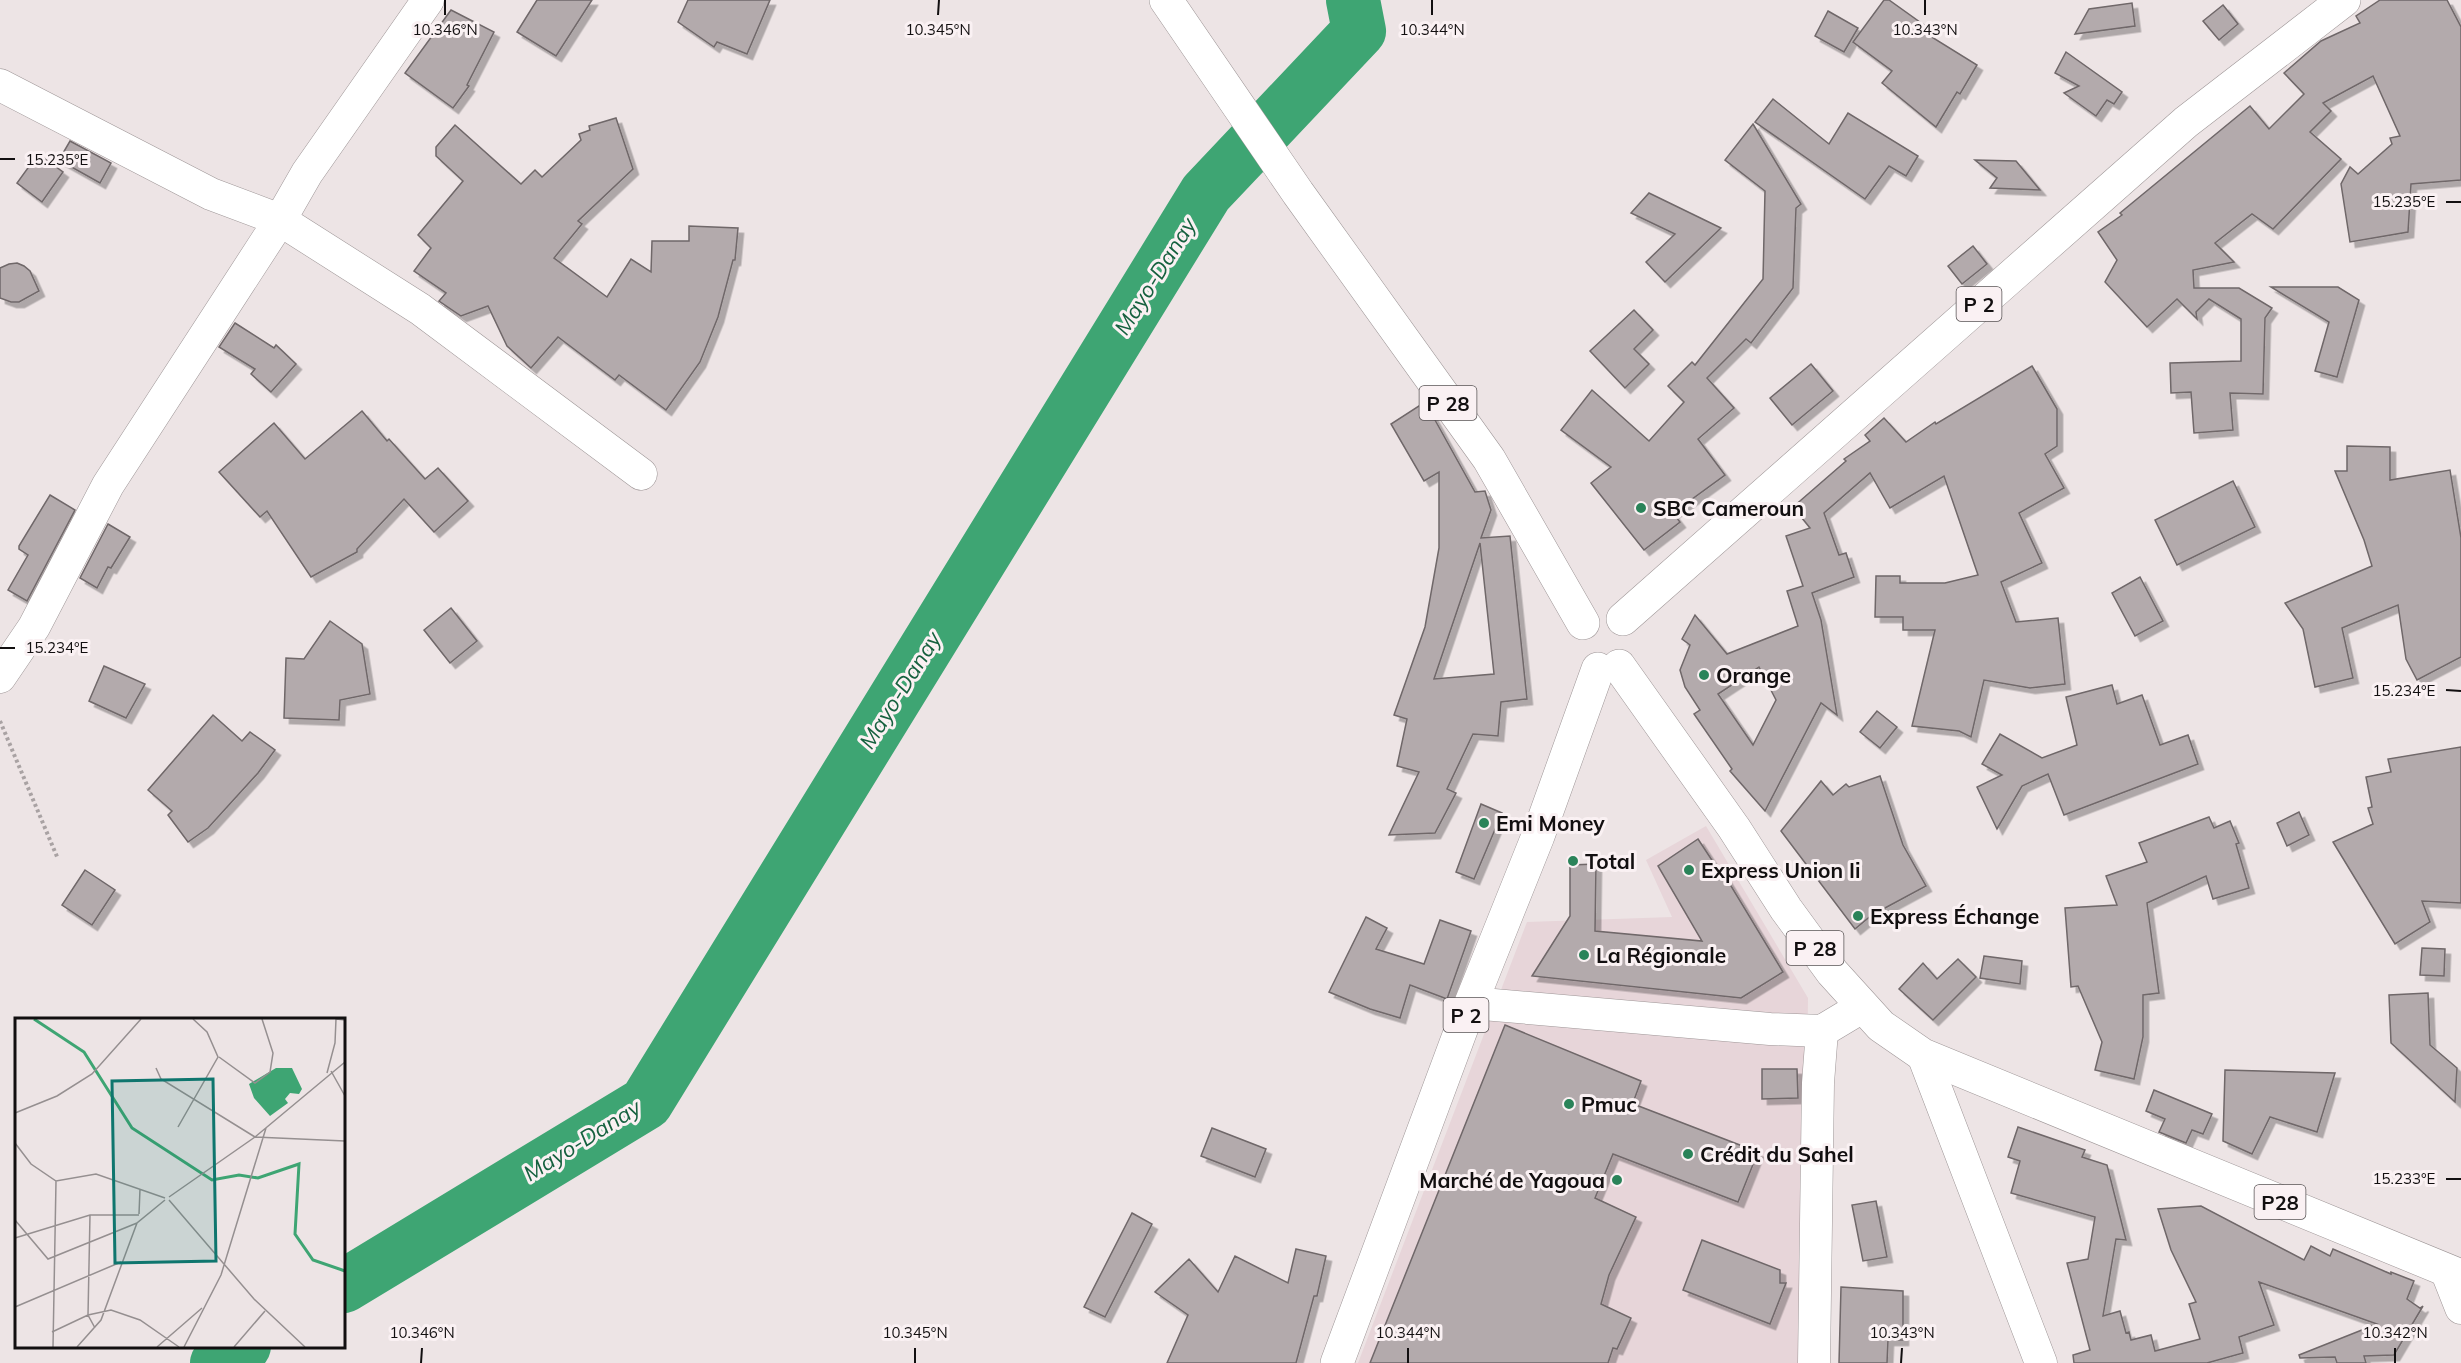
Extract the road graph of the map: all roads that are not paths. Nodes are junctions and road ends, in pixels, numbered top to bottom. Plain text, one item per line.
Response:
1 (428, 0) edge
2 (1167, 0) edge
3 (2344, 0) edge
4 (0, 85) edge
5 (280, 220) junction
6 (641, 474) dead end
7 (1623, 619) junction
8 (1583, 623) junction
9 (1608, 667) junction
10 (0, 677) edge
11 (1471, 1004) junction
12 (1862, 1007) junction
13 (1822, 1031) junction
14 (1923, 1055) junction
15 (2099, 1127) joint
16 (2453, 1273) edge
17 (2461, 1308) edge
18 (1337, 1363) edge
19 (1815, 1363) edge
20 (2041, 1363) edge

1 - 5 street
2 - 8 main road, P 28
3 - 7 main road, P 2
4 - 5 street
5 - 6 street
5 - 10 street
7 - 8 main road
7 - 9 main road
8 - 9 main road
9 - 11 main road, P 2
9 - 12 main road, P 28
11 - 13 street
11 - 18 main road, P 2
12 - 13 street
12 - 14 main road, P 28
13 - 19 street
14 - 15 main road, P 28
14 - 20 street
15 - 16 main road, P28
16 - 17 street

